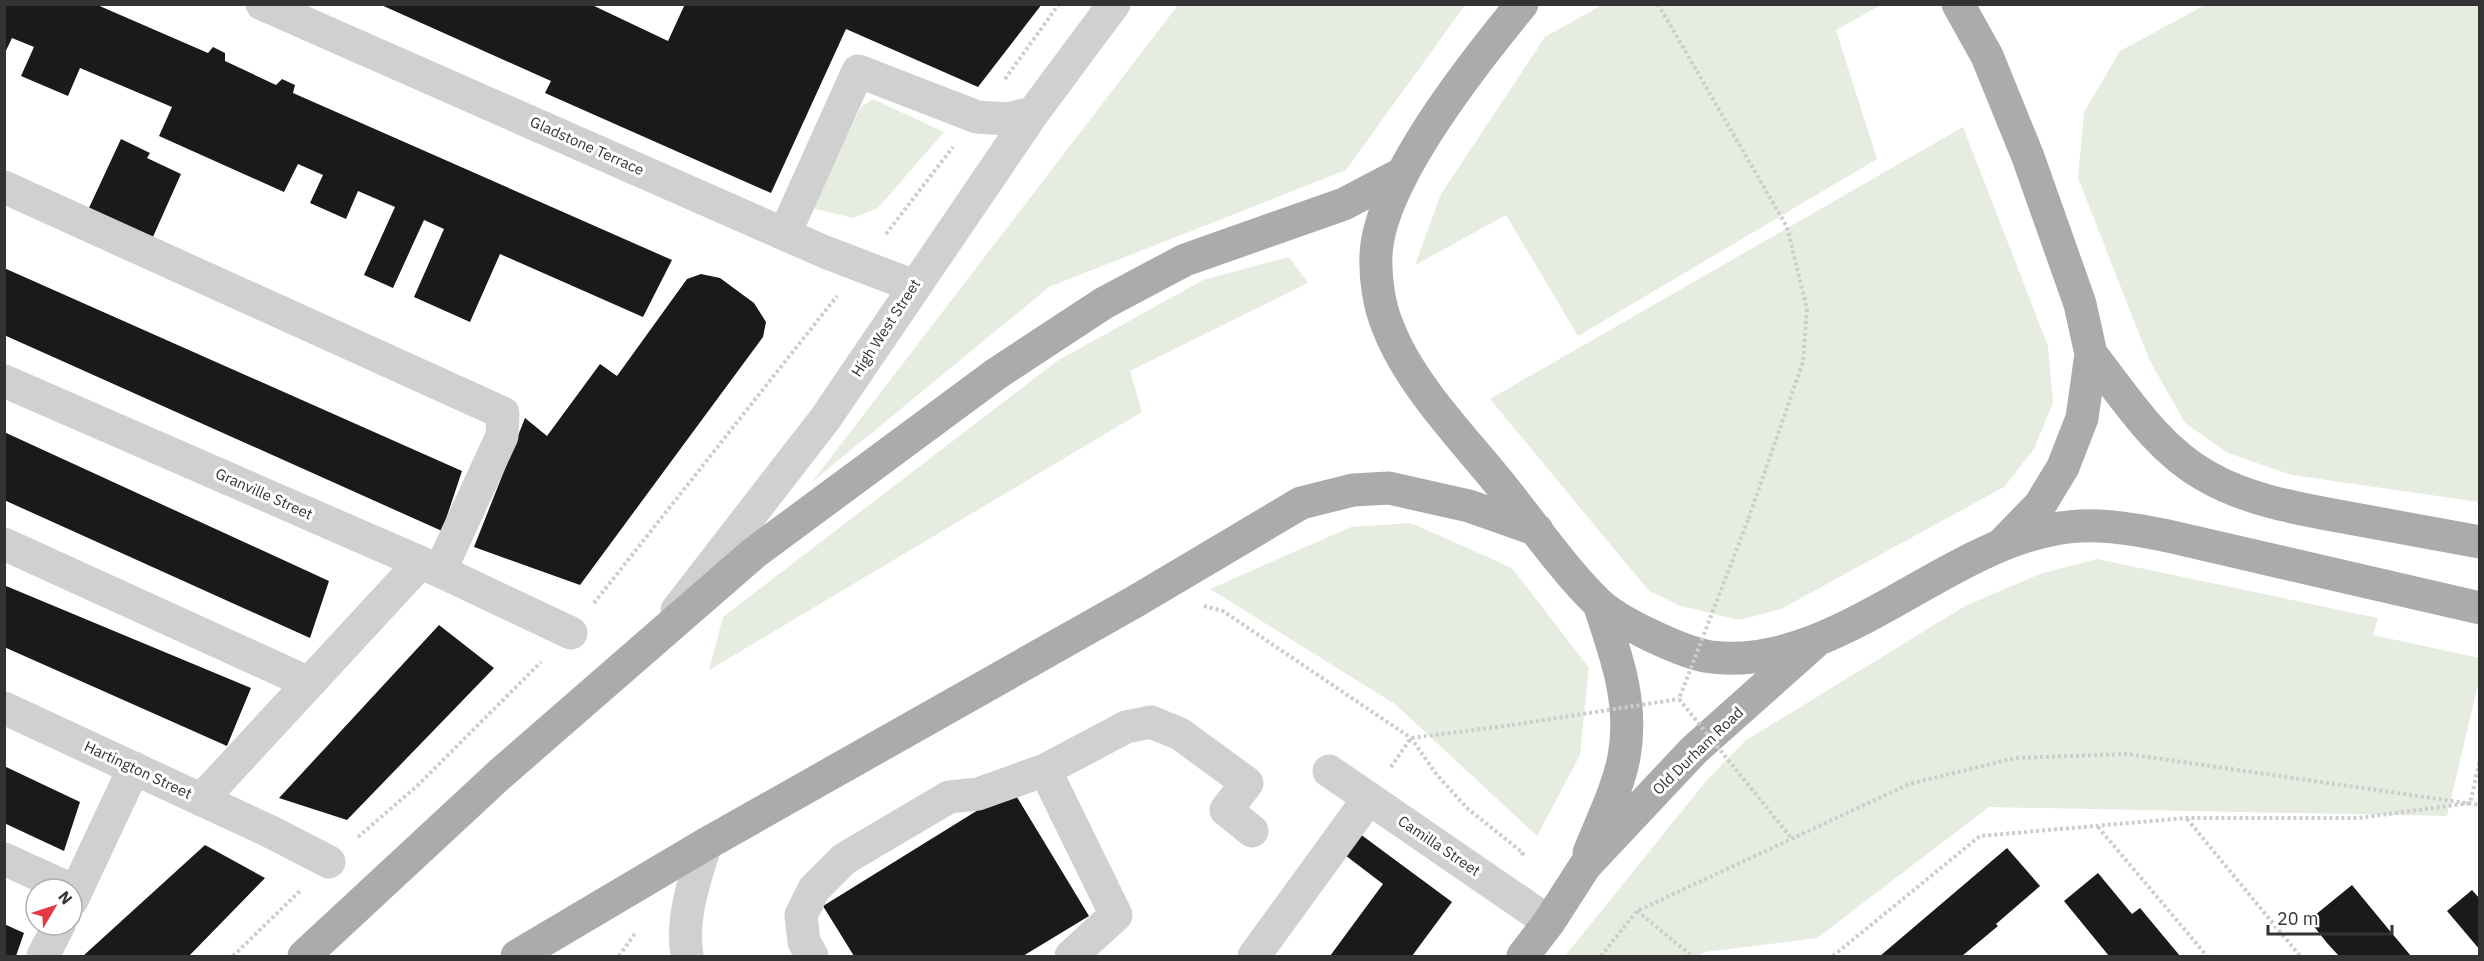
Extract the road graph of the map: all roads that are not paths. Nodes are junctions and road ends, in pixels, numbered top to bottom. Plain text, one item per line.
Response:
1 (262, 4) edge
2 (1114, 4) edge
3 (1522, 4) edge
4 (1958, 4) edge
5 (1034, 113) junction
6 (1401, 174) junction
7 (4, 187) edge
8 (785, 233) junction
9 (914, 286) junction
10 (2091, 354) junction
11 (4, 381) edge
12 (1537, 530) junction
13 (2480, 542) edge
14 (2003, 543) junction
15 (4, 544) edge
16 (430, 567) junction
17 (1599, 604) junction
18 (2480, 608) edge
19 (571, 633) road end
20 (1816, 641) junction
21 (650, 645) junction
22 (309, 683) junction
23 (4, 708) edge
24 (134, 768) junction
25 (1045, 770) junction
26 (1329, 771) dead end
27 (1369, 798) junction
28 (201, 800) junction
29 (1252, 831) dead end
30 (706, 844) junction
31 (4, 860) edge
32 (329, 862) road end
33 (1585, 866) junction
34 (40, 877) edge
35 (81, 877) edge
36 (1549, 922) junction
37 (53, 937) edge
38 (43, 957) edge
39 (304, 957) edge
40 (517, 957) edge
41 (687, 957) edge
42 (812, 957) edge
43 (1071, 957) edge
44 (1254, 957) edge
45 (1522, 957) edge

1 - 8 street, Gladstone Terrace
2 - 5 street, High West Street
3 - 6 main road
4 - 10 main road
5 - 8 street
5 - 9 street, High West Street
6 - 12 main road
6 - 21 main road
7 - 16 street
8 - 9 street, Gladstone Terrace
9 - 21 street, High West Street
10 - 13 main road
10 - 14 main road
11 - 16 street, Granville Street
12 - 17 main road
12 - 30 main road
14 - 18 main road
14 - 20 main road
15 - 22 street
16 - 19 street, Granville Street
16 - 22 street
17 - 20 main road
17 - 33 main road, Old Durham Road
20 - 33 main road, Old Durham Road
21 - 39 main road
22 - 28 street
23 - 24 street, Hartington Street
24 - 28 street, Hartington Street
24 - 35 street
25 - 29 street
25 - 42 street
25 - 43 street
26 - 27 street, Camilla Street
27 - 36 street, Camilla Street
27 - 44 street
28 - 32 street, Hartington Street
30 - 40 main road
30 - 41 street
31 - 34 street
33 - 36 main road, Old Durham Road
36 - 45 main road, Old Durham Road
37 - 38 street

